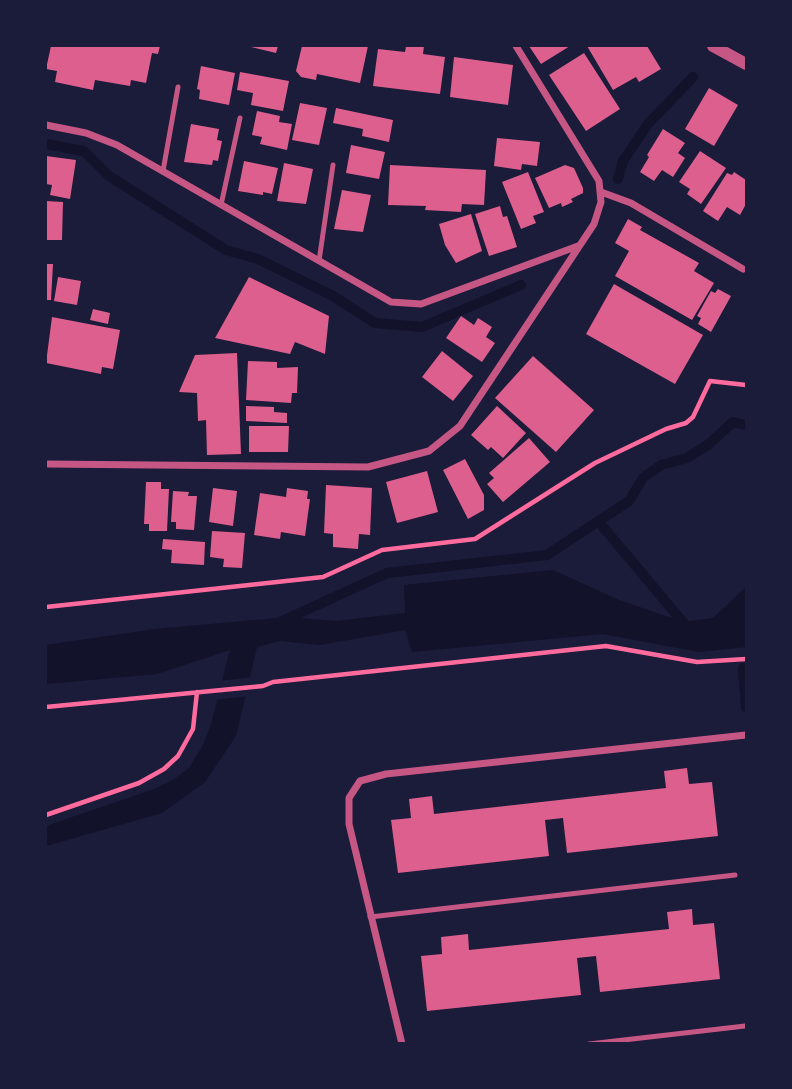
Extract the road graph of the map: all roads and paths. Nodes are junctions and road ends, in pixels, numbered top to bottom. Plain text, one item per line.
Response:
1 (516, 46) edge
2 (713, 46) edge
3 (747, 64) edge
4 (178, 87) dead end
5 (240, 118) dead end
6 (46, 125) edge
7 (333, 165) dead end
8 (163, 171) junction
9 (601, 192) junction
10 (221, 205) junction
11 (579, 245) junction
12 (318, 261) junction
13 (743, 269) dead end
14 (747, 385) edge
15 (46, 464) edge
16 (46, 607) edge
17 (747, 659) edge
18 (197, 692) junction
19 (46, 707) edge
20 (747, 735) edge
21 (46, 815) edge
22 (735, 875) dead end
23 (370, 917) junction
24 (745, 1026) edge
25 (402, 1044) edge
26 (589, 1044) edge

1 - 9 street
2 - 3 street
4 - 8 lane
5 - 10 lane
6 - 8 street
7 - 12 lane
8 - 10 street
9 - 11 street
9 - 13 street
10 - 12 street
11 - 12 street
11 - 15 street
14 - 16 path
17 - 18 path
18 - 19 path
18 - 21 path
20 - 23 street
22 - 23 lane
23 - 25 street
24 - 26 lane

